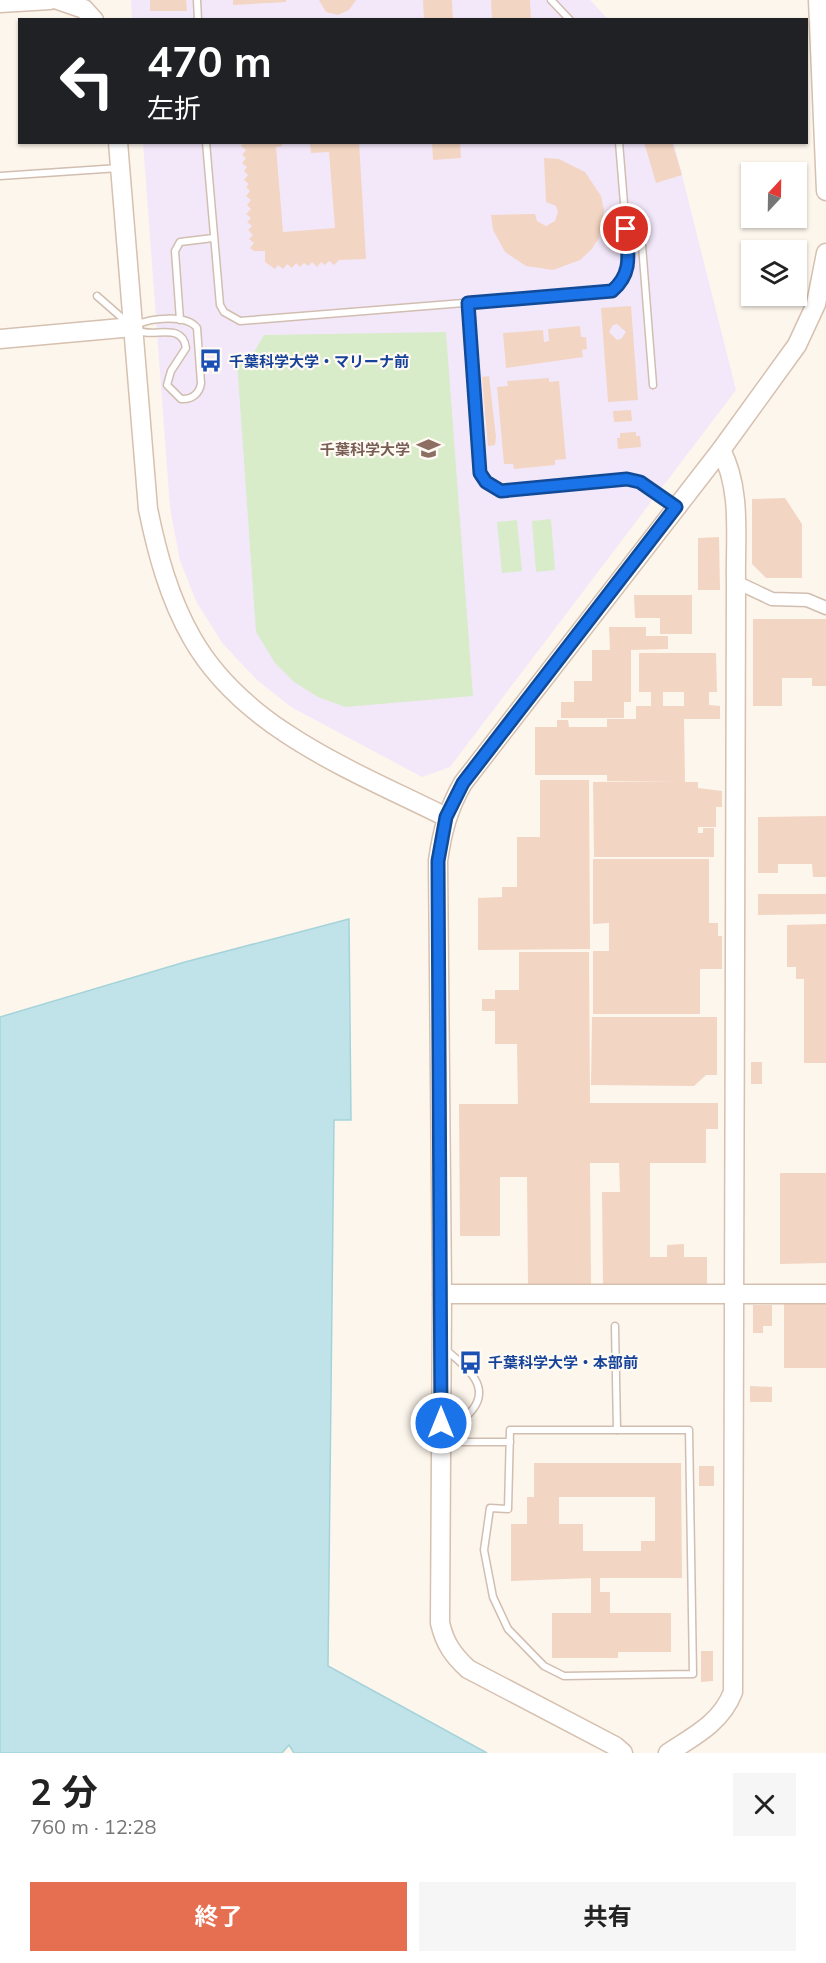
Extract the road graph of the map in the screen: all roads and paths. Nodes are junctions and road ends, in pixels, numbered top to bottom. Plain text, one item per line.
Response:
1 (50, 0) edge
2 (58, 0) edge
3 (196, 0) edge
4 (551, 0) edge
5 (818, 0) edge
6 (2, 2) edge
7 (92, 18) edge
8 (198, 18) edge
9 (568, 18) edge
10 (117, 144) edge
11 (206, 144) edge
12 (619, 144) edge
13 (120, 168) junction
14 (0, 176) edge
15 (826, 191) edge
16 (213, 238) junction
17 (642, 245) dead end
18 (826, 253) edge
19 (97, 296) dead end
20 (468, 303) junction
21 (180, 320) junction
22 (133, 327) junction
23 (0, 339) edge
24 (653, 385) dead end
25 (721, 450) junction
26 (676, 507) junction
27 (736, 582) junction
28 (826, 608) edge
29 (446, 817) junction
30 (442, 1294) junction
31 (733, 1294) junction
32 (826, 1294) edge
33 (615, 1326) dead end
34 (442, 1347) junction
35 (441, 1421) junction
36 (617, 1430) junction
37 (441, 1442) junction
38 (510, 1442) junction
39 (623, 1753) edge
40 (668, 1753) edge

1 - 6 street
2 - 7 street
3 - 8 lane
4 - 9 lane
5 - 15 street
10 - 13 street
11 - 16 lane
12 - 20 lane
13 - 14 lane
13 - 22 street
16 - 20 lane
16 - 21 lane
17 - 24 lane
18 - 25 street
19 - 22 lane
20 - 26 lane
21 - 22 lane
21 - 22 lane
22 - 23 street
22 - 29 street
25 - 26 street
25 - 27 street
26 - 29 street
27 - 28 street
27 - 31 street
29 - 30 street
30 - 31 street
30 - 34 street
31 - 32 street
31 - 40 street
33 - 36 lane
34 - 35 street
34 - 35 lane
35 - 37 street
36 - 38 lane
36 - 38 lane
37 - 38 lane
37 - 39 street

